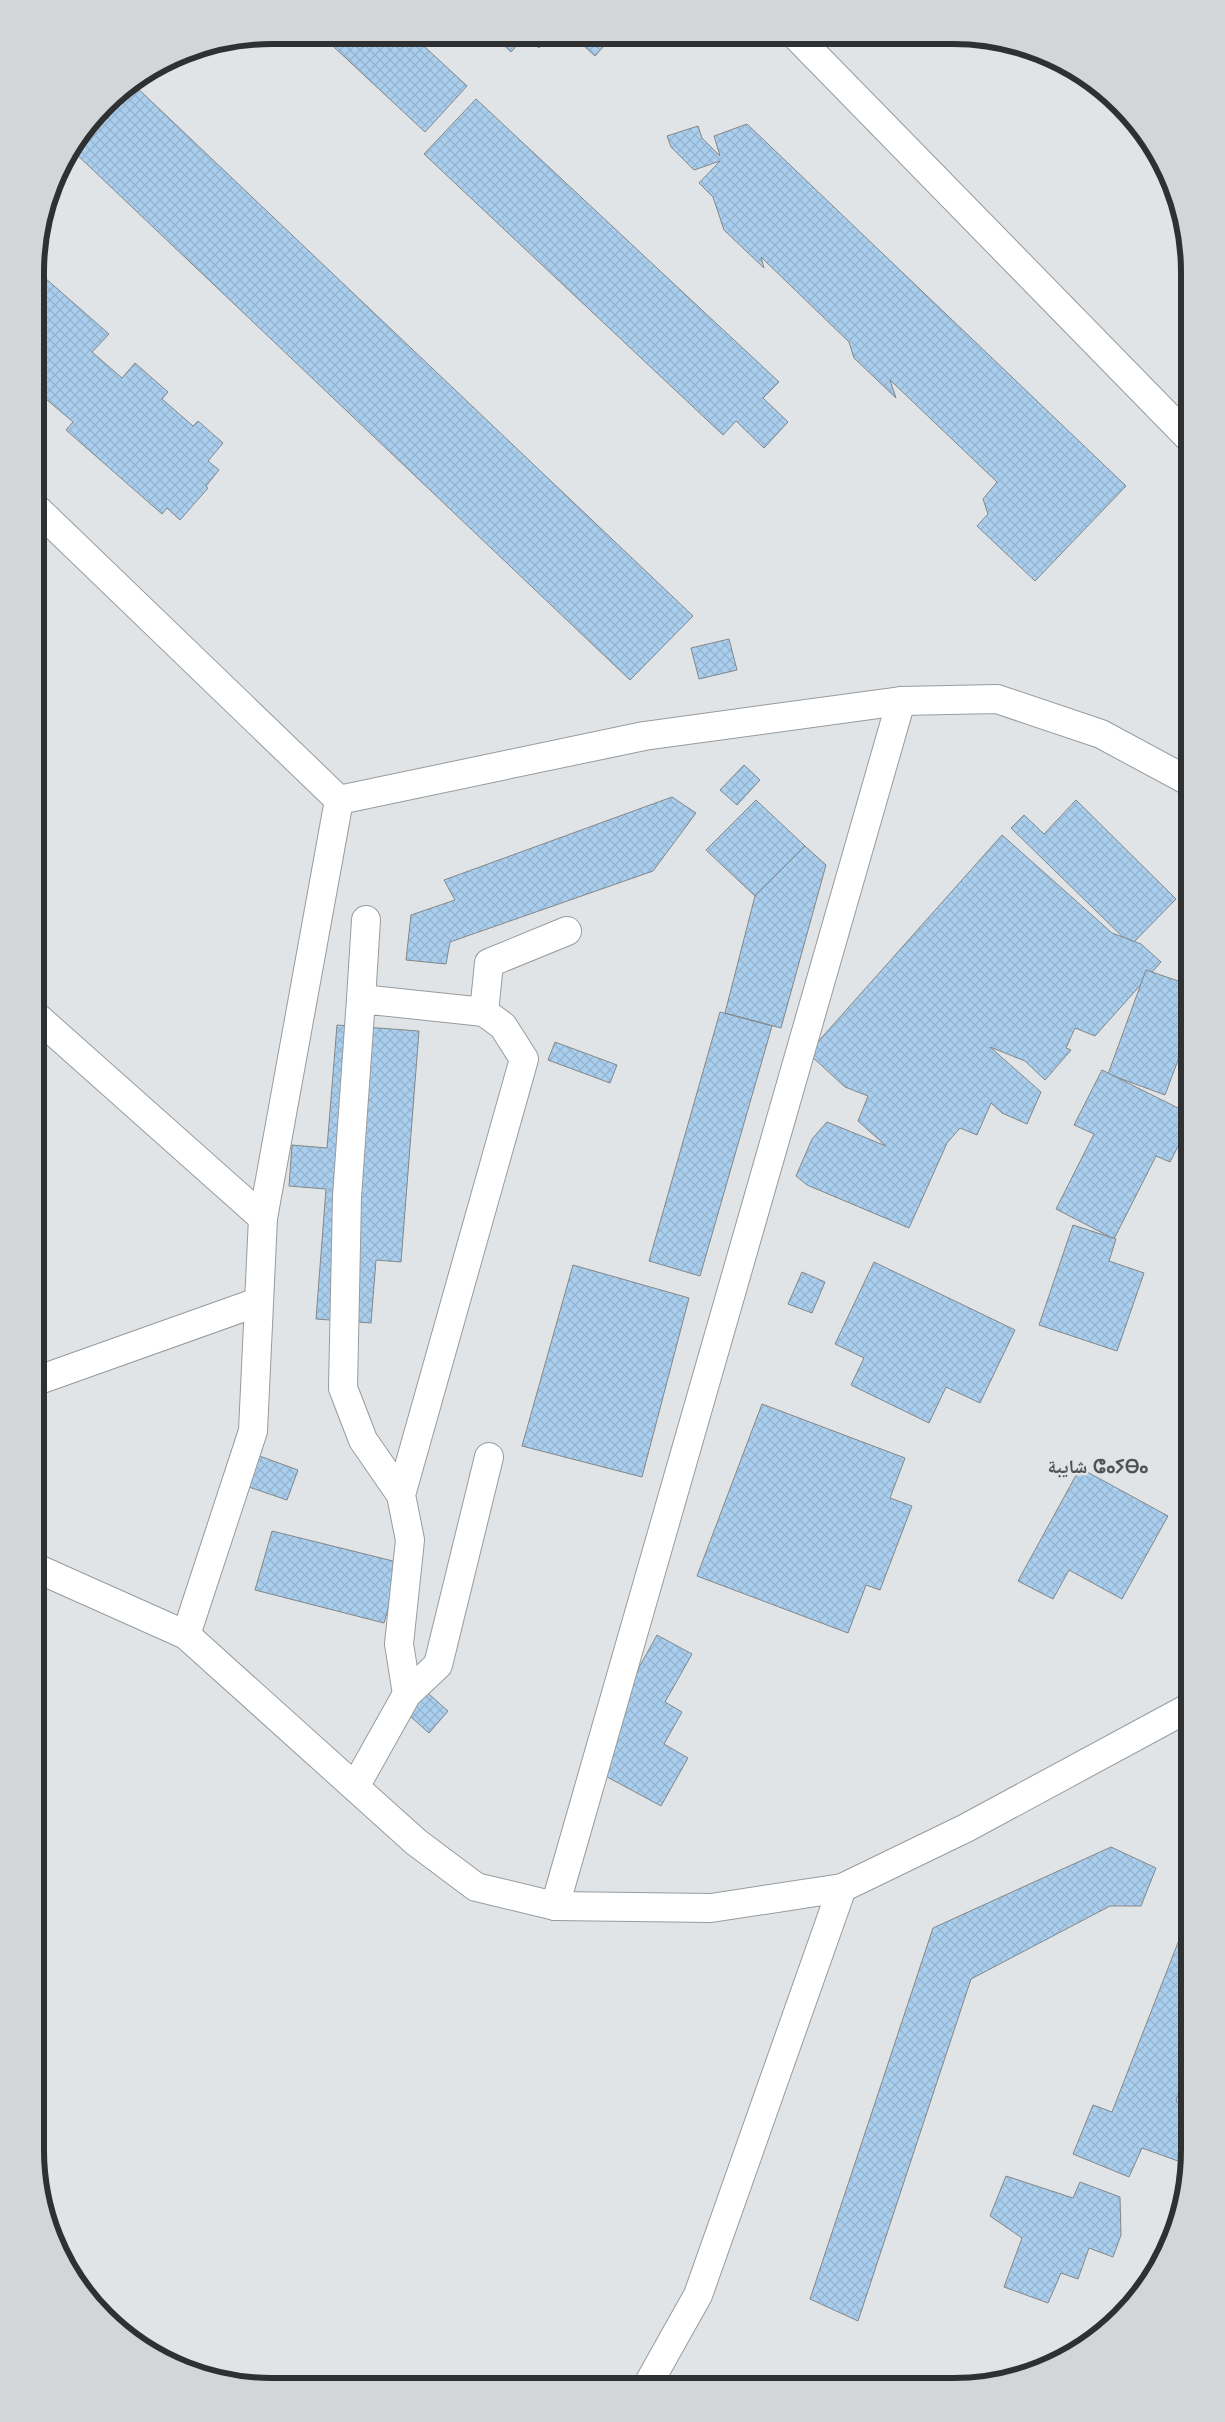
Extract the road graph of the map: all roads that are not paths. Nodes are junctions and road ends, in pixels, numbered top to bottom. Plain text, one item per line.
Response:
1 (804, 44) edge
2 (1181, 430) edge
3 (44, 516) edge
4 (901, 701) junction
5 (1181, 777) edge
6 (339, 800) junction
7 (366, 920) dead end
8 (566, 931) dead end
9 (361, 999) junction
10 (484, 1012) junction
11 (44, 1023) edge
12 (263, 1218) junction
13 (258, 1302) junction
14 (44, 1378) edge
15 (489, 1457) dead end
16 (401, 1495) junction
17 (44, 1572) edge
18 (186, 1635) junction
19 (407, 1694) junction
20 (1181, 1712) edge
21 (355, 1787) junction
22 (842, 1888) junction
23 (555, 1906) junction
24 (651, 2378) edge

1 - 2 street
3 - 6 street
4 - 5 street
4 - 6 street
4 - 23 street
6 - 12 street
7 - 9 street
8 - 10 street
9 - 10 street
9 - 16 street
10 - 16 street
11 - 12 street
12 - 13 street
13 - 14 street
13 - 18 street
15 - 19 street
16 - 19 street
17 - 18 street
18 - 21 street
19 - 21 street
20 - 22 street
21 - 23 street
22 - 23 street
22 - 24 street

